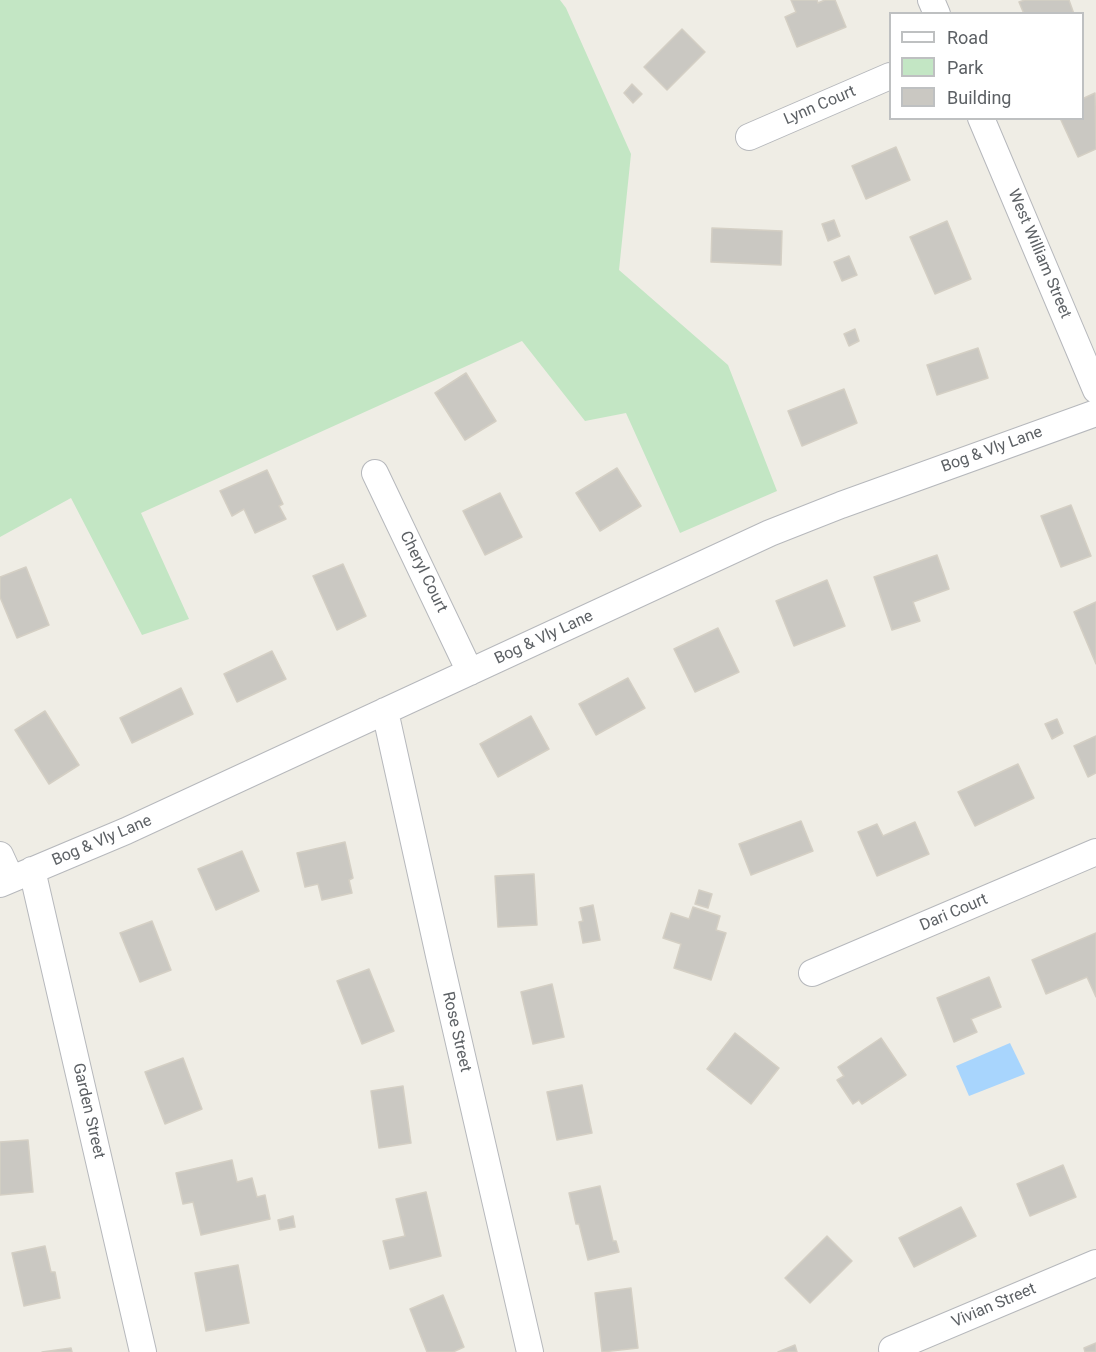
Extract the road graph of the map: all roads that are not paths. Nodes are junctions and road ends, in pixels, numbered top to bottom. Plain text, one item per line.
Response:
1 (889, 77) edge
2 (982, 120) edge
3 (749, 136) dead end
4 (1096, 390) edge
5 (1096, 413) edge
6 (375, 473) dead end
7 (470, 672) junction
8 (385, 711) junction
9 (1096, 852) edge
10 (0, 855) edge
11 (14, 878) edge
12 (812, 974) dead end
13 (1096, 1263) edge
14 (892, 1349) dead end
15 (143, 1352) edge
16 (530, 1352) edge

1 - 3 street, Lynn Court
2 - 4 street, West William Street
5 - 7 street, Bog & Vly Lane
6 - 7 street, Cheryl Court
7 - 8 street, Bog & Vly Lane
8 - 11 street, Bog & Vly Lane
8 - 16 street, Rose Street
9 - 12 street, Dari Court
10 - 11 street, Garden Street
11 - 15 street, Garden Street
13 - 14 street, Vivian Street

